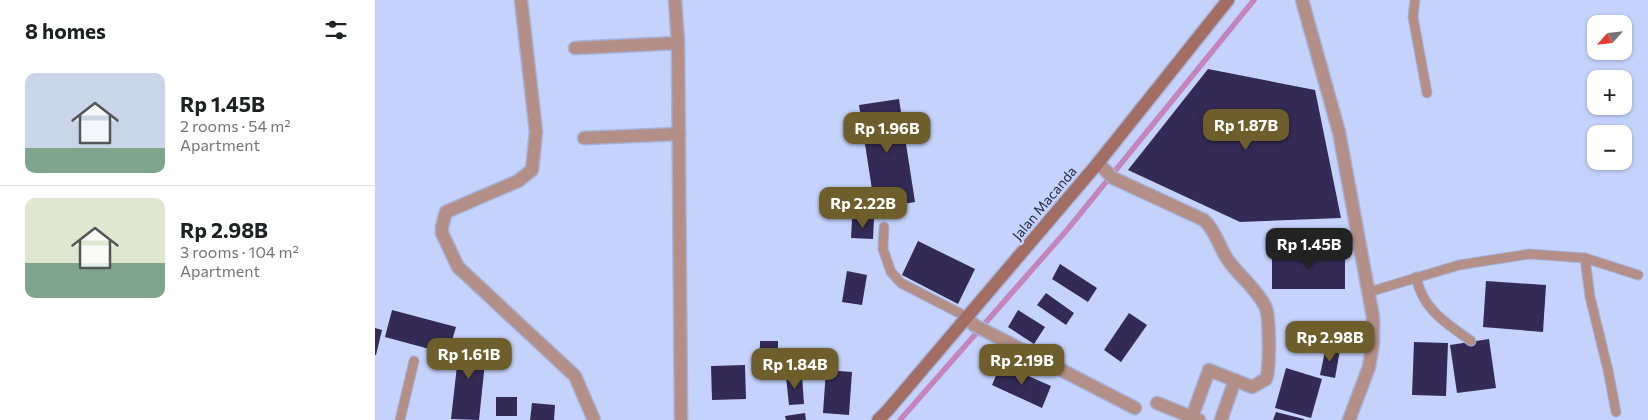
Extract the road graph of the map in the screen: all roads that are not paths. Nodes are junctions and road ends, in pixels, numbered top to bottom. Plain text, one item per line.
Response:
1 (521, 0) edge
2 (675, 0) edge
3 (1228, 0) edge
4 (1302, 0) edge
5 (1415, 0) edge
6 (678, 44) junction
7 (575, 48) dead end
8 (1427, 93) dead end
9 (679, 134) junction
10 (584, 138) dead end
11 (1101, 165) junction
12 (884, 227) dead end
13 (1585, 258) junction
14 (1638, 275) dead end
15 (1416, 277) junction
16 (1374, 291) junction
17 (975, 324) junction
18 (1471, 341) dead end
19 (414, 361) dead end
20 (1235, 380) junction
21 (1157, 403) dead end
22 (1135, 408) dead end
23 (1615, 412) dead end
24 (1196, 418) edge
25 (400, 420) edge
26 (594, 420) edge
27 (681, 420) edge
28 (878, 420) edge
29 (1221, 420) edge
30 (1349, 420) edge

1 - 26 street
2 - 6 street
3 - 11 street, Jalan Macanda
4 - 16 street
5 - 8 lane
6 - 7 street
6 - 9 street
9 - 10 street
9 - 27 street
11 - 17 street, Jalan Macanda
11 - 20 street
12 - 17 lane
13 - 14 lane
13 - 15 lane
13 - 23 lane
15 - 16 lane
15 - 18 lane
16 - 30 street
17 - 22 street
17 - 28 street, Jalan Macanda
19 - 25 lane
20 - 24 street
20 - 29 street
21 - 24 street

